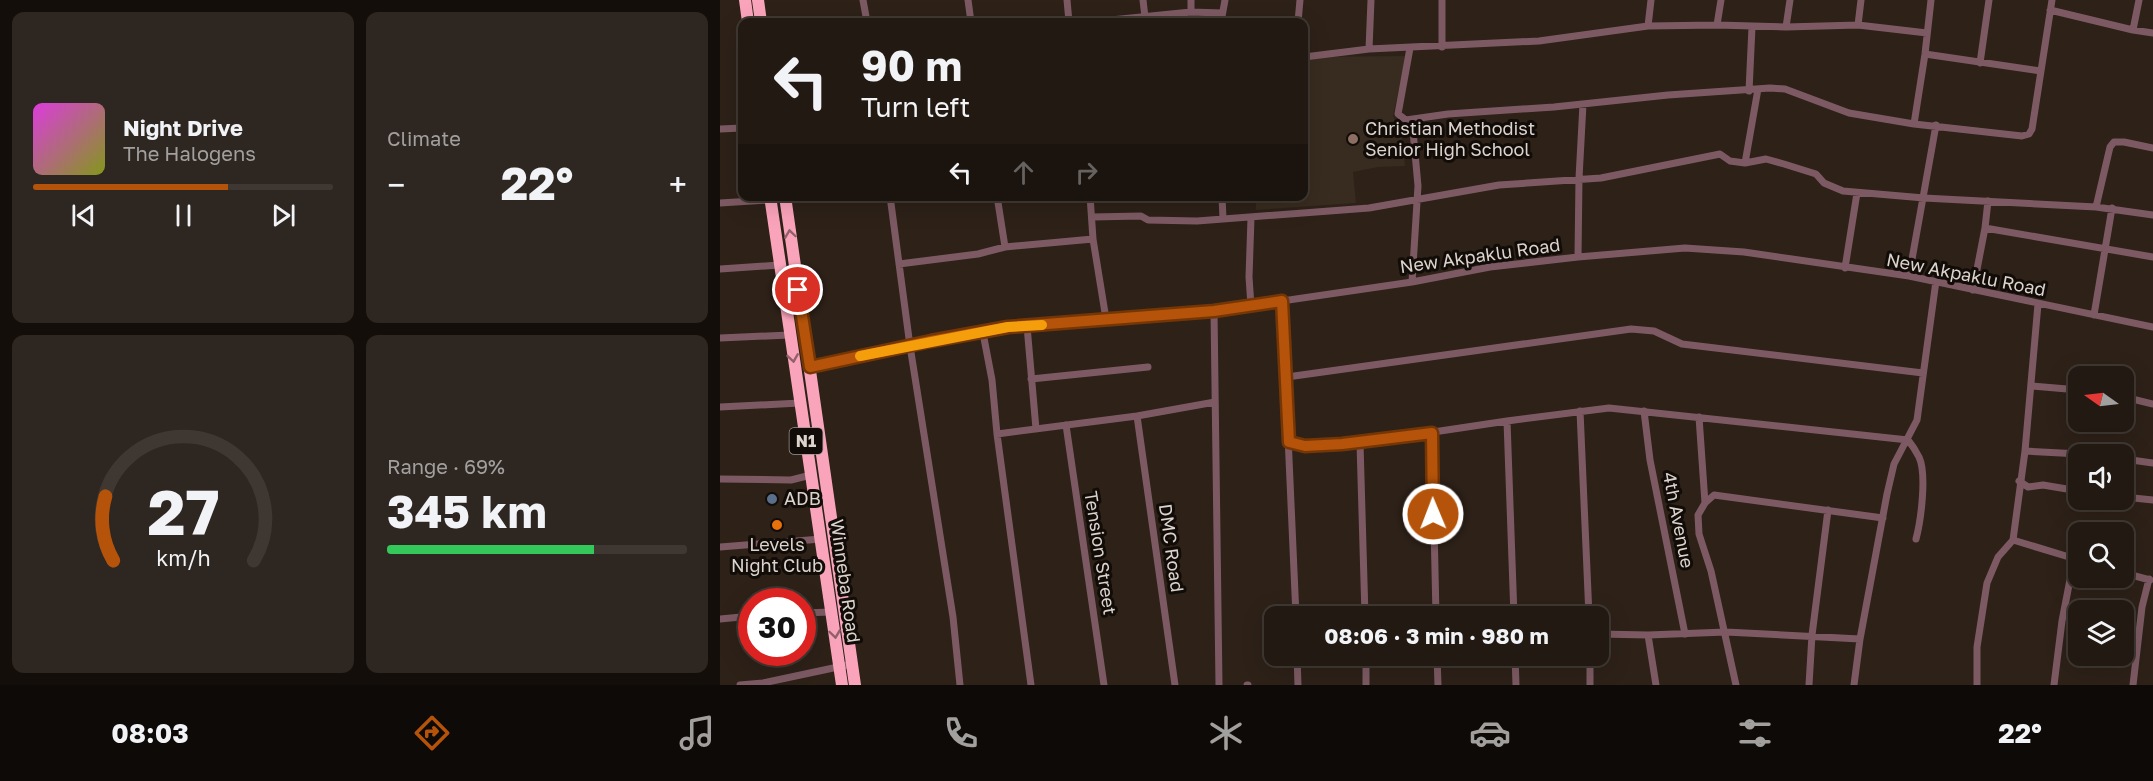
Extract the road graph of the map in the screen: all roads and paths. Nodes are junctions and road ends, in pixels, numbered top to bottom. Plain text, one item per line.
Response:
1 (745, 0) edge
2 (758, 0) edge
3 (863, 0) edge
4 (968, 0) edge
5 (1067, 0) edge
6 (1143, 0) edge
7 (1191, 0) edge
8 (1225, 0) edge
9 (1300, 0) edge
10 (1371, 0) edge
11 (1442, 0) edge
12 (1651, 0) edge
13 (1721, 0) edge
14 (1790, 0) edge
15 (1861, 0) edge
16 (1931, 0) edge
17 (1989, 0) edge
18 (2052, 0) edge
19 (2139, 0) edge
20 (2050, 10) junction
21 (1191, 12) junction
22 (1222, 13) junction
23 (1145, 17) junction
24 (747, 18) edge
25 (760, 18) edge
26 (866, 18) edge
27 (970, 18) edge
28 (1069, 18) edge
29 (1134, 18) edge
30 (1221, 18) edge
31 (1298, 18) edge
32 (1717, 25) junction
33 (1858, 25) junction
34 (1648, 26) junction
35 (1752, 27) junction
36 (1786, 27) junction
37 (2133, 30) junction
38 (1927, 33) junction
39 (2153, 33) edge
40 (1442, 47) junction
41 (1410, 48) junction
42 (1369, 49) junction
43 (1925, 54) junction
44 (1308, 57) edge
45 (1980, 63) junction
46 (2041, 71) junction
47 (1758, 89) junction
48 (1749, 91) junction
49 (1583, 104) junction
50 (1412, 120) junction
51 (1914, 124) junction
52 (1936, 125) junction
53 (738, 128) edge
54 (720, 129) edge
55 (2153, 148) edge
56 (1744, 163) junction
57 (1579, 178) junction
58 (1857, 193) junction
59 (1924, 198) junction
60 (1416, 199) junction
61 (740, 201) edge
62 (770, 201) edge
63 (786, 201) edge
64 (891, 201) edge
65 (998, 201) edge
66 (1090, 201) edge
67 (1222, 201) edge
68 (1988, 201) junction
69 (720, 203) edge
70 (2096, 207) junction
71 (2112, 208) junction
72 (2153, 216) edge
73 (1092, 217) junction
74 (1251, 218) junction
75 (1223, 219) junction
76 (1985, 228) junction
77 (1094, 239) junction
78 (1005, 248) junction
79 (2104, 249) junction
80 (1578, 257) junction
81 (2153, 257) edge
82 (899, 264) junction
83 (779, 265) junction
84 (1845, 268) junction
85 (720, 269) edge
86 (1909, 276) junction
87 (1936, 281) junction
88 (1412, 282) junction
89 (1973, 290) junction
90 (1282, 301) junction
91 (2038, 304) junction
92 (1251, 306) junction
93 (1214, 311) junction
94 (2094, 315) junction
95 (1106, 319) junction
96 (1026, 326) junction
97 (2153, 327) edge
98 (983, 333) junction
99 (789, 335) junction
100 (720, 338) edge
101 (910, 345) junction
102 (810, 367) junction
103 (1148, 367) dead end
104 (1923, 373) junction
105 (1287, 377) junction
106 (1031, 379) junction
107 (2031, 386) junction
108 (2068, 389) edge
109 (2134, 399) edge
110 (1215, 402) junction
111 (800, 403) junction
112 (2153, 404) edge
113 (720, 407) edge
114 (1580, 411) junction
115 (1644, 411) junction
116 (1137, 416) junction
117 (1699, 417) junction
118 (1507, 421) junction
119 (1066, 425) junction
120 (1036, 429) junction
121 (1432, 433) junction
122 (997, 434) junction
123 (1908, 440) junction
124 (1289, 442) junction
125 (1360, 443) junction
126 (2025, 451) junction
127 (2068, 453) edge
128 (2134, 460) edge
129 (2153, 463) edge
130 (811, 476) junction
131 (720, 479) edge
132 (2019, 481) junction
133 (2068, 489) edge
134 (2134, 498) edge
135 (2153, 500) edge
136 (1705, 503) junction
137 (1828, 510) junction
138 (1883, 518) junction
139 (821, 538) junction
140 (1916, 539) dead end
141 (2013, 540) junction
142 (720, 547) edge
143 (2068, 556) edge
144 (2134, 576) edge
145 (2151, 580) edge
146 (2070, 588) edge
147 (1296, 606) edge
148 (1365, 606) edge
149 (1436, 606) edge
150 (1514, 606) edge
151 (1589, 606) edge
152 (831, 612) junction
153 (816, 613) edge
154 (738, 617) edge
155 (720, 619) edge
156 (1726, 632) junction
157 (1609, 634) edge
158 (1685, 634) junction
159 (1648, 635) junction
160 (1812, 635) junction
161 (1860, 639) junction
162 (852, 664) junction
163 (1297, 666) edge
164 (1366, 666) edge
165 (1437, 666) edge
166 (1515, 666) edge
167 (1590, 666) edge
168 (839, 668) junction
169 (740, 685) edge
170 (842, 685) edge
171 (855, 685) edge
172 (960, 685) edge
173 (1031, 685) edge
174 (1104, 685) edge
175 (1175, 685) edge
176 (1219, 685) edge
177 (1298, 685) edge
178 (1366, 685) edge
179 (1438, 685) edge
180 (1516, 685) edge
181 (1590, 685) edge
182 (1656, 685) edge
183 (1736, 685) edge
184 (1809, 685) edge
185 (1854, 685) edge
186 (1977, 685) edge
187 (2054, 685) edge
188 (2133, 685) edge

1 - 24 highway
2 - 25 highway
3 - 26 street
4 - 27 street
5 - 28 street
6 - 23 street
7 - 21 street
8 - 22 street
9 - 31 street
10 - 42 street
11 - 40 street
12 - 34 street
13 - 32 street
14 - 36 street
15 - 33 street
16 - 38 street
17 - 45 street
18 - 20 street
19 - 37 street
20 - 37 street
20 - 46 street
21 - 22 street
21 - 23 street
22 - 30 street
23 - 29 street
32 - 34 street
32 - 35 street
33 - 36 street
33 - 38 street
34 - 40 street
35 - 36 street
35 - 48 street
37 - 39 street
38 - 43 street
40 - 41 street
41 - 42 street
41 - 50 street
42 - 44 street
43 - 45 street
43 - 51 street
45 - 46 street
46 - 52 street
47 - 48 street
47 - 51 street
47 - 56 street
48 - 49 street
49 - 50 street
49 - 57 street
50 - 60 street
51 - 52 street
52 - 59 street
53 - 54 street
55 - 70 street
56 - 57 street
56 - 58 street
57 - 60 street
57 - 80 street
58 - 59 street
58 - 84 street
59 - 68 street
59 - 86 street
60 - 74 street
60 - 88 street
61 - 69 street
62 - 83 highway, Winneba Road / N1
102 -> 63 highway, Winneba Road / N1
64 - 82 street
65 - 78 street
66 - 73 street
67 - 75 street
68 - 70 street
68 - 76 street
70 - 71 street
71 - 72 street
71 - 79 street
73 - 75 street
73 - 77 street
74 - 75 street
74 - 92 street
76 - 79 street
76 - 89 street
77 - 78 street
77 - 95 street
78 - 82 street
79 - 81 street
79 - 94 street
80 - 84 street, New Akpaklu Road
80 - 88 street, New Akpaklu Road
82 - 101 street
83 - 85 street
83 - 99 highway, Winneba Road / N1
84 - 86 street, New Akpaklu Road
86 - 87 street, New Akpaklu Road
87 - 89 street, New Akpaklu Road
87 - 104 street
88 - 90 street, New Akpaklu Road
89 - 91 street, New Akpaklu Road
90 - 92 street, New Akpaklu Road
90 - 105 street
91 - 94 street, New Akpaklu Road
91 - 107 street
92 - 93 street, New Akpaklu Road
93 - 95 street, New Akpaklu Road
93 - 110 street
94 - 97 street, New Akpaklu Road
95 - 96 street, New Akpaklu Road
96 - 98 street, New Akpaklu Road
96 - 106 street
98 - 101 street, New Akpaklu Road
98 - 122 street
99 - 100 street
99 -> 111 highway, Winneba Road / N1
101 - 102 street, New Akpaklu Road
101 - 172 street
102 - 162 highway, Winneba Road / N1
103 - 106 street
104 - 105 street
104 - 123 street
105 - 124 street
106 - 120 street
107 - 108 street
107 - 126 street
109 - 112 street
110 - 116 street
110 - 176 street
111 - 113 street
111 - 130 highway, Winneba Road / N1
114 - 115 street
114 - 118 street
114 - 151 street
115 - 117 street
115 - 158 street, 4th Avenue
116 - 119 street
116 - 175 street, DMC Road
117 - 123 street
117 - 136 street
118 - 121 street
118 - 150 street
119 - 120 street
119 - 174 street, Tension Street
120 - 122 street
121 - 125 street
121 - 149 street
122 - 173 street
123 - 138 street
123 - 140 street
124 - 125 street
124 - 147 street
125 - 148 street
126 - 127 street
126 - 132 street
128 - 129 street
130 - 131 street
130 - 139 highway, Winneba Road / N1
132 - 133 street
132 - 141 street
134 - 135 street
136 - 137 street
136 - 156 street
137 - 138 street
137 - 160 street
138 - 161 street
139 - 142 street
139 - 152 highway, Winneba Road / N1
141 - 143 street
141 - 186 street
144 - 145 street
145 - 188 street
146 - 187 street
152 - 153 street
152 -> 168 highway, Winneba Road / N1
154 - 155 street
156 - 158 street
156 - 160 street
156 - 183 street
157 - 159 street
158 - 159 street
159 - 182 street
160 - 161 street
160 - 184 street
161 - 185 street
162 - 168 street
162 - 171 highway, Winneba Road / N1
163 - 177 street
164 - 178 street
165 - 179 street
166 - 180 street
167 - 181 street
168 - 169 street
168 - 170 highway, Winneba Road / N1

